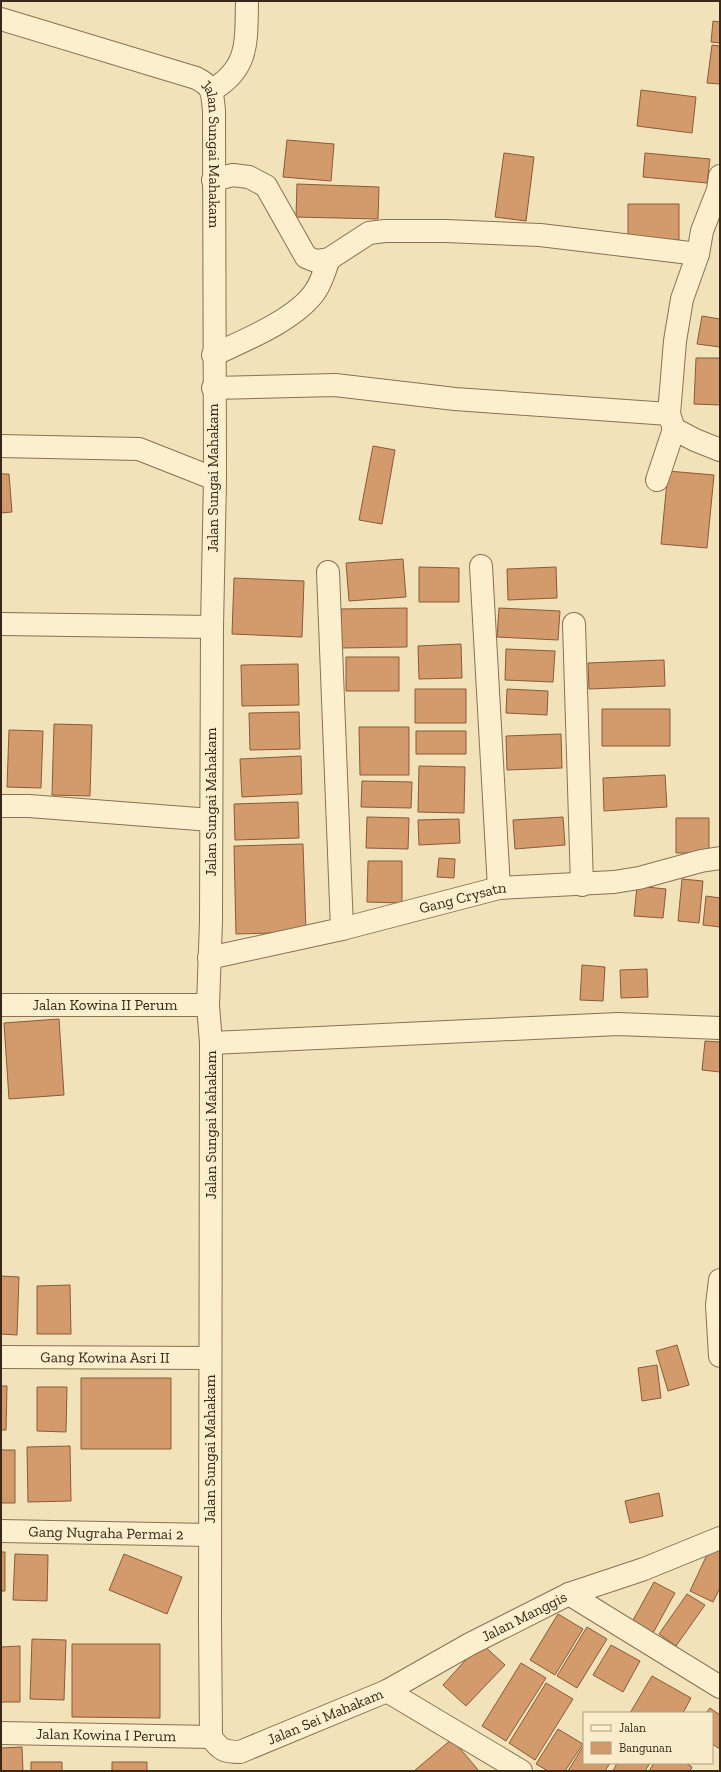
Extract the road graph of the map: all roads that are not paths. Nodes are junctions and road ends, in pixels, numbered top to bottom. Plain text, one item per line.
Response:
1 (247, 1) edge
2 (1, 19) edge
3 (212, 90) junction
4 (720, 176) edge
5 (213, 180) junction
6 (698, 254) junction
7 (329, 259) junction
8 (213, 355) junction
9 (213, 388) junction
10 (672, 421) junction
11 (1, 446) edge
12 (720, 450) edge
13 (215, 479) junction
14 (657, 480) dead end
15 (481, 566) dead end
16 (328, 572) dead end
17 (1, 624) edge
18 (574, 624) dead end
19 (212, 627) junction
20 (1, 806) edge
21 (211, 820) junction
22 (720, 858) edge
23 (582, 885) junction
24 (499, 888) junction
25 (342, 929) junction
26 (209, 958) junction
27 (1, 1005) edge
28 (208, 1005) junction
29 (720, 1028) edge
30 (211, 1043) junction
31 (720, 1280) edge
32 (720, 1356) edge
33 (1, 1357) edge
34 (210, 1358) junction
35 (1, 1531) edge
36 (210, 1535) junction
37 (720, 1538) edge
38 (569, 1594) junction
39 (720, 1687) edge
40 (387, 1690) junction
41 (1, 1733) edge
42 (211, 1737) junction
43 (514, 1769) edge

1 - 3 street
2 - 3 street, Jalan Sungai Mahakam
3 - 5 street, Jalan Sungai Mahakam
4 - 6 street
5 - 7 street
5 - 8 street, Jalan Sungai Mahakam
6 - 7 street
6 - 10 street
7 - 8 street
8 - 9 street, Jalan Sungai Mahakam
9 - 10 street
9 - 13 street, Jalan Sungai Mahakam
10 - 12 street
10 - 14 street
11 - 13 street
13 - 19 street, Jalan Sungai Mahakam
15 - 24 street
16 - 25 street
17 - 19 street
18 - 23 street
19 - 21 street, Jalan Sungai Mahakam
20 - 21 street
21 - 26 street, Jalan Sungai Mahakam
22 - 23 street, Gang Crysatn
23 - 24 street, Gang Crysatn
24 - 25 street, Gang Crysatn
25 - 26 street, Gang Crysatn
26 - 28 street, Jalan Sungai Mahakam
27 - 28 street, Jalan Kowina II Perum
28 - 30 street, Jalan Sungai Mahakam
29 - 30 street
30 - 34 street, Jalan Sungai Mahakam
31 - 32 street
33 - 34 street, Gang Kowina Asri II
34 - 36 street, Jalan Sungai Mahakam
35 - 36 street, Gang Nugraha Permai 2
36 - 42 street, Jalan Sungai Mahakam
37 - 38 street
38 - 39 street, Jalan Manggis
38 - 40 street, Jalan Manggis
40 - 42 street, Jalan Sei Mahakam
40 - 43 street, Jalan Sei Mahakam
41 - 42 street, Jalan Kowina I Perum

